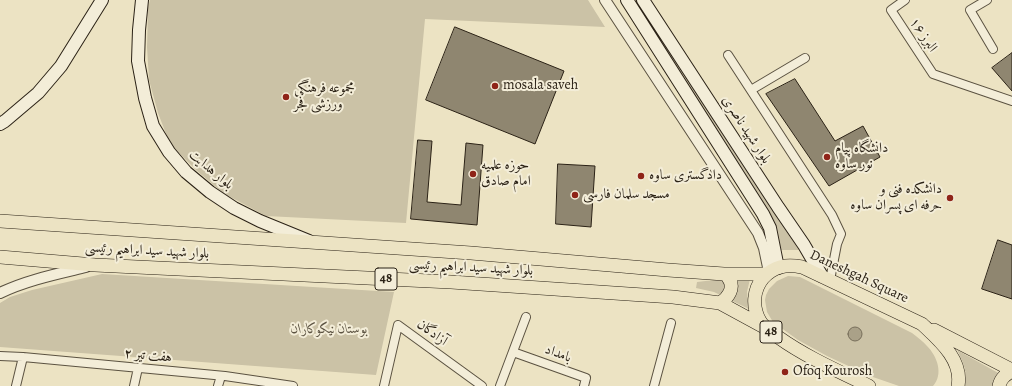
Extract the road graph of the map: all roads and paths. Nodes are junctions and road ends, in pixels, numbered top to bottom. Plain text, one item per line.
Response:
1 (102, 0) edge
2 (142, 0) edge
3 (605, 0) edge
4 (627, 0) edge
5 (643, 0) edge
6 (905, 0) edge
7 (987, 0) edge
8 (993, 49) dead end
9 (728, 55) dead end
10 (805, 58) dead end
11 (751, 90) junction
12 (1012, 102) edge
13 (0, 124) edge
14 (0, 221) edge
15 (314, 242) junction
16 (0, 257) edge
17 (95, 265) junction
18 (771, 271) junction
19 (724, 274) junction
20 (826, 278) junction
21 (0, 293) edge
22 (720, 303) junction
23 (526, 317) dead end
24 (671, 323) dead end
25 (922, 324) junction
26 (766, 328) junction
27 (513, 352) junction
28 (0, 356) edge
29 (23, 357) junction
30 (138, 368) junction
31 (1012, 371) edge
32 (221, 376) junction
33 (856, 382) edge
34 (16, 386) edge
35 (134, 386) edge
36 (218, 386) edge
37 (294, 386) edge
38 (384, 386) edge
39 (482, 386) edge
40 (500, 386) edge
41 (584, 386) edge
42 (654, 386) edge
43 (869, 386) edge
44 (958, 386) edge
45 (999, 386) edge

1 - 13 main road
2 - 15 main road, بلوار هدایت
3 - 18 street
4 - 18 main road
5 - 20 main road, بلوار شهید ناصری
6 - 12 street, البرز ۱۶
7 - 8 street
9 - 11 street
10 - 11 street
11 - 20 street
14 - 15 main road, بلوار شهید سید ابراهیم رئیسی / 48
15 - 19 main road, بلوار شهید سید ابراهیم رئیسی / 48
16 - 17 main road, بلوار شهید سید ابراهیم رئیسی / 48
17 - 21 street
17 - 22 main road, بلوار شهید سید ابراهیم رئیسی / 48
18 - 19 main road, بلوار شهید سید ابراهیم رئیسی / 48
18 - 20 main road, Daneshgah Square / 48
18 - 26 main road, 48
19 - 22 main road
20 - 25 main road, Daneshgah Square / 48
22 - 26 main road, بلوار شهید سید ابراهیم رئیسی / 48
23 - 27 street
24 - 42 street
25 - 31 main road, 48
25 - 44 main road, Daneshgah Square / 48
26 - 33 main road, 48
27 - 40 street
27 - 41 street, بامداد
28 - 29 street, هفت تیر ۲
29 - 30 street, هفت تیر ۲
29 - 34 street
30 - 32 street, هفت تیر ۲
30 - 35 street
31 - 45 main road
32 - 36 street
32 - 37 street, هفت تیر ۲
33 - 43 main road, 48
38 - 39 street, آزادگان

